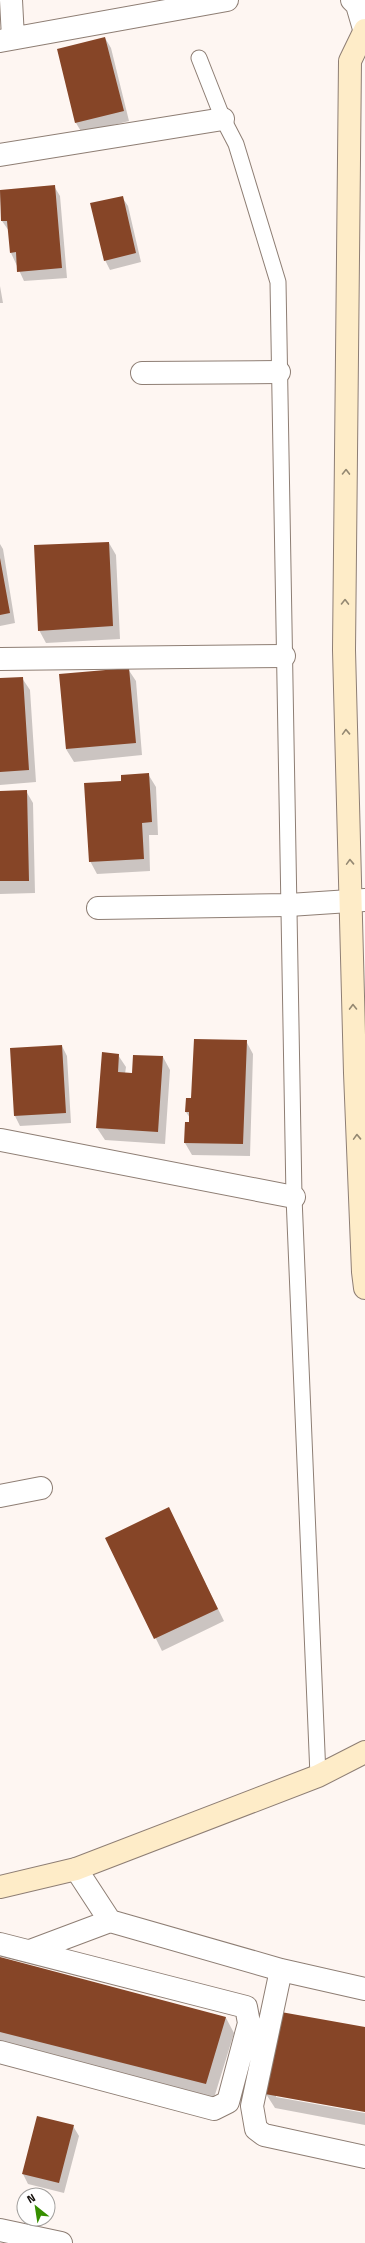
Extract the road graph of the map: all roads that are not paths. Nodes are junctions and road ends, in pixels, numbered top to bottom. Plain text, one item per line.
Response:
1 (11, 0) edge
2 (227, 0) edge
3 (352, 0) edge
4 (365, 30) edge
5 (7, 40) edge
6 (199, 58) dead end
7 (223, 119) junction
8 (0, 155) edge
9 (279, 372) junction
10 (142, 373) dead end
11 (284, 656) junction
12 (0, 659) edge
13 (358, 900) edge
14 (288, 906) junction
15 (98, 908) dead end
16 (1, 1140) edge
17 (294, 1197) junction
18 (365, 1288) edge
19 (41, 1488) dead end
20 (0, 1496) edge
21 (365, 1752) edge
22 (318, 1776) junction
23 (76, 1869) junction
24 (0, 1887) edge
25 (110, 1921) junction
26 (0, 1944) edge
27 (30, 1951) junction
28 (281, 1970) junction
29 (365, 1989) edge
30 (30, 2050) dead end
31 (0, 2052) edge
32 (106, 2080) junction
33 (365, 2157) edge
34 (0, 2230) edge
35 (61, 2243) edge

1 - 5 street
2 - 5 street
3 - 4 street
13 -> 4 street
6 - 7 lane
7 - 8 street
7 - 9 lane
9 - 10 street
9 - 11 lane
11 - 12 street
11 - 14 lane
13 - 14 street
18 -> 13 street
14 - 15 street
14 - 17 lane
16 - 17 street
17 - 22 lane
19 - 20 street
21 - 22 street
22 - 23 street
23 - 24 street
23 - 25 street
25 - 27 street
25 - 28 street
26 - 27 street
27 - 32 street
28 - 29 street
28 - 33 street
30 - 32 street
31 - 32 street
34 - 35 street

